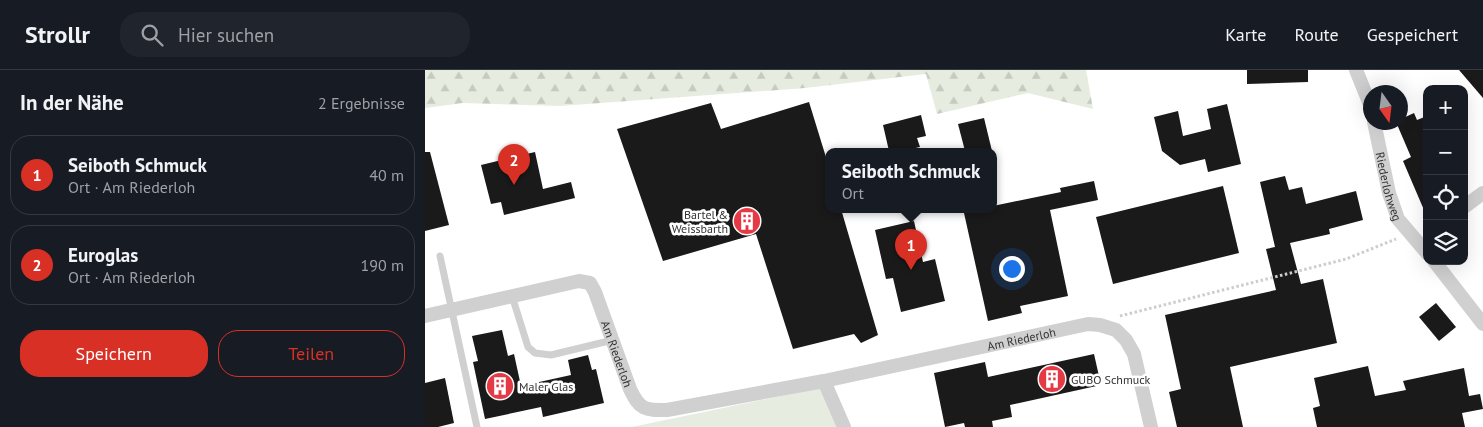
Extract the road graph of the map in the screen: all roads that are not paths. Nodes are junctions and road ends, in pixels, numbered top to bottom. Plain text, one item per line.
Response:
1 (1356, 70) edge
2 (1363, 87) edge
3 (1376, 130) edge
4 (1483, 193) edge
5 (1468, 204) edge
6 (1421, 241) edge
7 (440, 256) dead end
8 (1436, 265) edge
9 (512, 296) junction
10 (451, 309) junction
11 (425, 316) edge
12 (1483, 324) edge
13 (613, 340) junction
14 (825, 381) junction
15 (477, 427) edge
16 (844, 427) edge
17 (1151, 427) edge

1 - 2 street
3 - 6 street, Riederlohweg
4 - 5 street
7 - 10 lane
8 - 12 street
9 - 10 street, Am Riederloh
9 - 13 street, Am Riederloh
9 - 13 lane
10 - 11 street, Am Riederloh
10 - 15 lane
13 - 14 street, Am Riederloh
14 - 16 street
14 - 17 street, Am Riederloh

